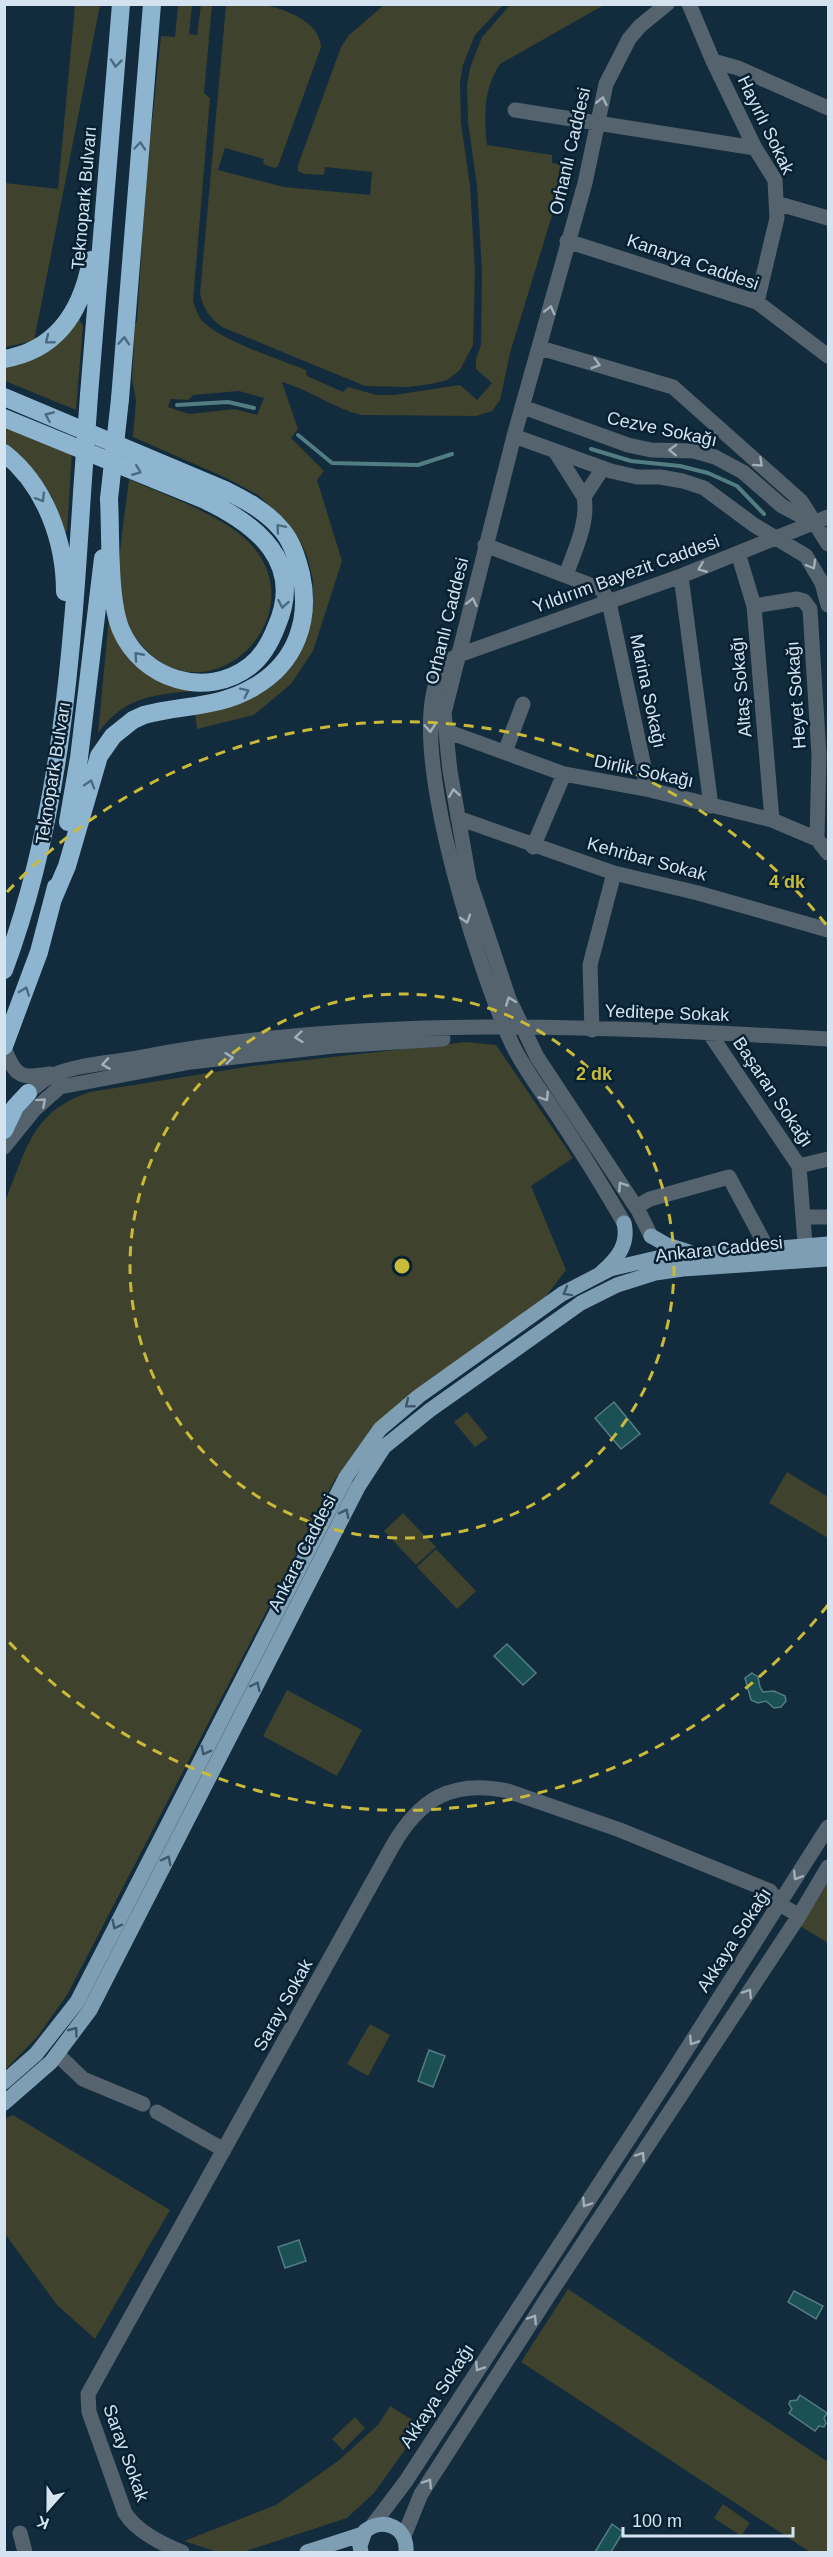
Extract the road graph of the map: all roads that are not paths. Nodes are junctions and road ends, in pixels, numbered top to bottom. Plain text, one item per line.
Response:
1 (121, 4) edge
2 (152, 4) edge
3 (667, 4) edge
4 (689, 4) edge
5 (712, 61) junction
6 (828, 108) edge
7 (515, 110) dead end
8 (597, 124) junction
9 (755, 148) junction
10 (108, 170) junction
11 (776, 203) junction
12 (828, 218) edge
13 (567, 241) junction
14 (757, 303) junction
15 (540, 348) junction
16 (828, 356) edge
17 (4, 359) edge
18 (4, 398) edge
19 (523, 407) junction
20 (4, 418) edge
21 (514, 436) junction
22 (555, 451) junction
23 (4, 453) edge
24 (603, 468) junction
25 (584, 497) junction
26 (109, 499) junction
27 (822, 520) edge
28 (778, 539) junction
29 (485, 544) junction
30 (828, 544) edge
31 (738, 553) junction
32 (566, 575) junction
33 (681, 576) junction
34 (609, 602) junction
35 (828, 605) edge
36 (754, 606) junction
37 (459, 655) junction
38 (440, 671) joint
39 (64, 695) junction
40 (523, 704) dead end
41 (446, 731) junction
42 (505, 752) junction
43 (564, 774) junction
44 (646, 789) junction
45 (711, 806) junction
46 (458, 818) junction
47 (772, 820) junction
48 (817, 839) junction
49 (533, 847) junction
50 (828, 853) edge
51 (614, 873) junction
52 (53, 899) junction
53 (828, 930) edge
54 (4, 970) edge
55 (504, 1026) junction
56 (521, 1028) junction
57 (592, 1030) junction
58 (711, 1034) junction
59 (828, 1040) edge
60 (4, 1047) edge
61 (188, 1056) junction
62 (65, 1072) junction
63 (28, 1093) joint
64 (4, 1130) edge
65 (4, 1147) edge
66 (828, 1160) edge
67 (799, 1166) junction
68 (636, 1207) junction
69 (804, 1217) junction
70 (828, 1217) edge
71 (624, 1223) junction
72 (651, 1236) junction
73 (806, 1244) junction
74 (828, 1244) edge
75 (767, 1248) junction
76 (699, 1254) junction
77 (657, 1258) junction
78 (828, 1259) edge
79 (641, 1270) junction
80 (598, 1275) junction
81 (828, 1827) edge
82 (828, 1867) edge
83 (780, 1905) junction
84 (799, 1916) junction
85 (57, 2054) junction
86 (671, 2074) junction
87 (4, 2082) edge
88 (688, 2085) junction
89 (4, 2103) edge
90 (224, 2150) junction
91 (531, 2286) junction
92 (549, 2295) junction
93 (368, 2530) junction
94 (20, 2534) dead end
95 (404, 2536) junction
96 (406, 2552) edge
97 (25, 2553) edge
98 (182, 2553) edge
99 (307, 2553) edge
100 (361, 2553) edge

1 -> 10 highway, Teknopark Bulvarı
26 -> 2 highway, bridge
8 -> 3 street, Orhanlı Caddesi
4 - 5 street, Hayırlı Sokak
5 - 6 street
5 - 9 street, Hayırlı Sokak
7 - 8 street
8 - 9 street
8 - 13 street, Orhanlı Caddesi
9 - 11 street, Hayırlı Sokak
10 -> 17 highway
10 - 39 highway, Teknopark Bulvarı, bridge
11 - 12 street
11 - 14 street, Hayırlı Sokak
13 - 14 street, Kanarya Caddesi
15 -> 13 street, Orhanlı Caddesi
14 - 16 street, Kanarya Caddesi
15 - 19 street, Orhanlı Caddesi
15 -> 27 street
52 -> 18 highway
19 - 21 street, Orhanlı Caddesi
27 -> 19 street, Cezve Sokağı
20 -> 26 highway
21 - 22 street
21 - 29 street, Orhanlı Caddesi
22 - 24 street
22 - 25 street
23 -> 39 highway
24 - 25 street
24 - 28 street
25 - 32 street
26 - 52 highway, Teknopark Bulvarı
27 - 28 street, Yıldırım Bayezit Caddesi
27 - 30 street
28 - 31 street, Yıldırım Bayezit Caddesi
28 -> 35 street
29 - 32 street
37 -> 29 street, Orhanlı Caddesi
31 -> 33 street, Yıldırım Bayezit Caddesi
31 - 36 street, Altaş Sokağı
32 - 34 street
33 - 34 street, Yıldırım Bayezit Caddesi
33 - 45 street
34 - 37 street, Yıldırım Bayezit Caddesi
34 - 44 street, Marina Sokağı
36 - 47 street, Altaş Sokağı
36 - 48 street, Heyet Sokağı
37 - 38 street, Yıldırım Bayezit Caddesi
37 - 41 street, Orhanlı Caddesi
38 -> 55 street, Orhanlı Caddesi
39 - 54 highway, Teknopark Bulvarı
40 - 42 street
41 - 42 street, Dirlik Sokağı
46 -> 41 street, Orhanlı Caddesi
42 - 43 street, Dirlik Sokağı
43 - 44 street, Dirlik Sokağı
43 - 49 street
44 - 45 street, Dirlik Sokağı
45 - 47 street, Dirlik Sokağı
46 - 49 street, Kehribar Sokak
56 -> 46 street, Orhanlı Caddesi
47 - 48 street, Dirlik Sokağı
48 - 50 street, Dirlik Sokağı
49 - 51 street, Kehribar Sokak
51 - 53 street, Kehribar Sokak
51 - 57 street
60 -> 52 highway, Teknopark Bulvarı
55 - 56 street, Yeditepe Sokak
55 - 61 street
55 -> 71 street, Orhanlı Caddesi
56 - 57 street, Yeditepe Sokak
68 -> 56 street, Orhanlı Caddesi
57 - 58 street, Yeditepe Sokak
58 - 59 street, Yeditepe Sokak
58 - 67 street, Başaran Sokağı
60 - 62 street
61 -> 62 street
65 -> 61 street
62 - 63 street
63 - 64 highway
66 - 67 street
67 - 69 street, Başaran Sokağı
68 - 72 street, Orhanlı Caddesi
68 - 75 street
69 - 70 street
69 - 73 street, Başaran Sokağı
71 - 79 main road
71 - 80 main road
72 - 76 main road
72 - 77 main road
73 - 74 main road, Ankara Caddesi
73 - 75 main road, Ankara Caddesi
75 - 76 main road, Ankara Caddesi
76 - 77 main road, Ankara Caddesi
77 - 79 main road, Ankara Caddesi
78 - 79 main road, Ankara Caddesi
79 - 80 main road, Ankara Caddesi
85 -> 79 main road, Ankara Caddesi
80 -> 87 main road, Ankara Caddesi
81 -> 83 street, Akkaya Sokağı
82 - 84 street
83 - 84 street, Saray Sokak
83 -> 86 street, Akkaya Sokağı
83 - 90 street, Saray Sokak
88 -> 84 street
85 - 89 main road, Ankara Caddesi
85 - 90 street
86 - 88 street
86 -> 91 street, Akkaya Sokağı
92 -> 88 street
90 - 98 street, Saray Sokak
91 - 92 street
91 -> 93 street, Akkaya Sokağı
95 -> 92 street
93 - 95 main road
93 - 99 main road
93 - 100 main road
94 - 97 street
95 - 96 main road

